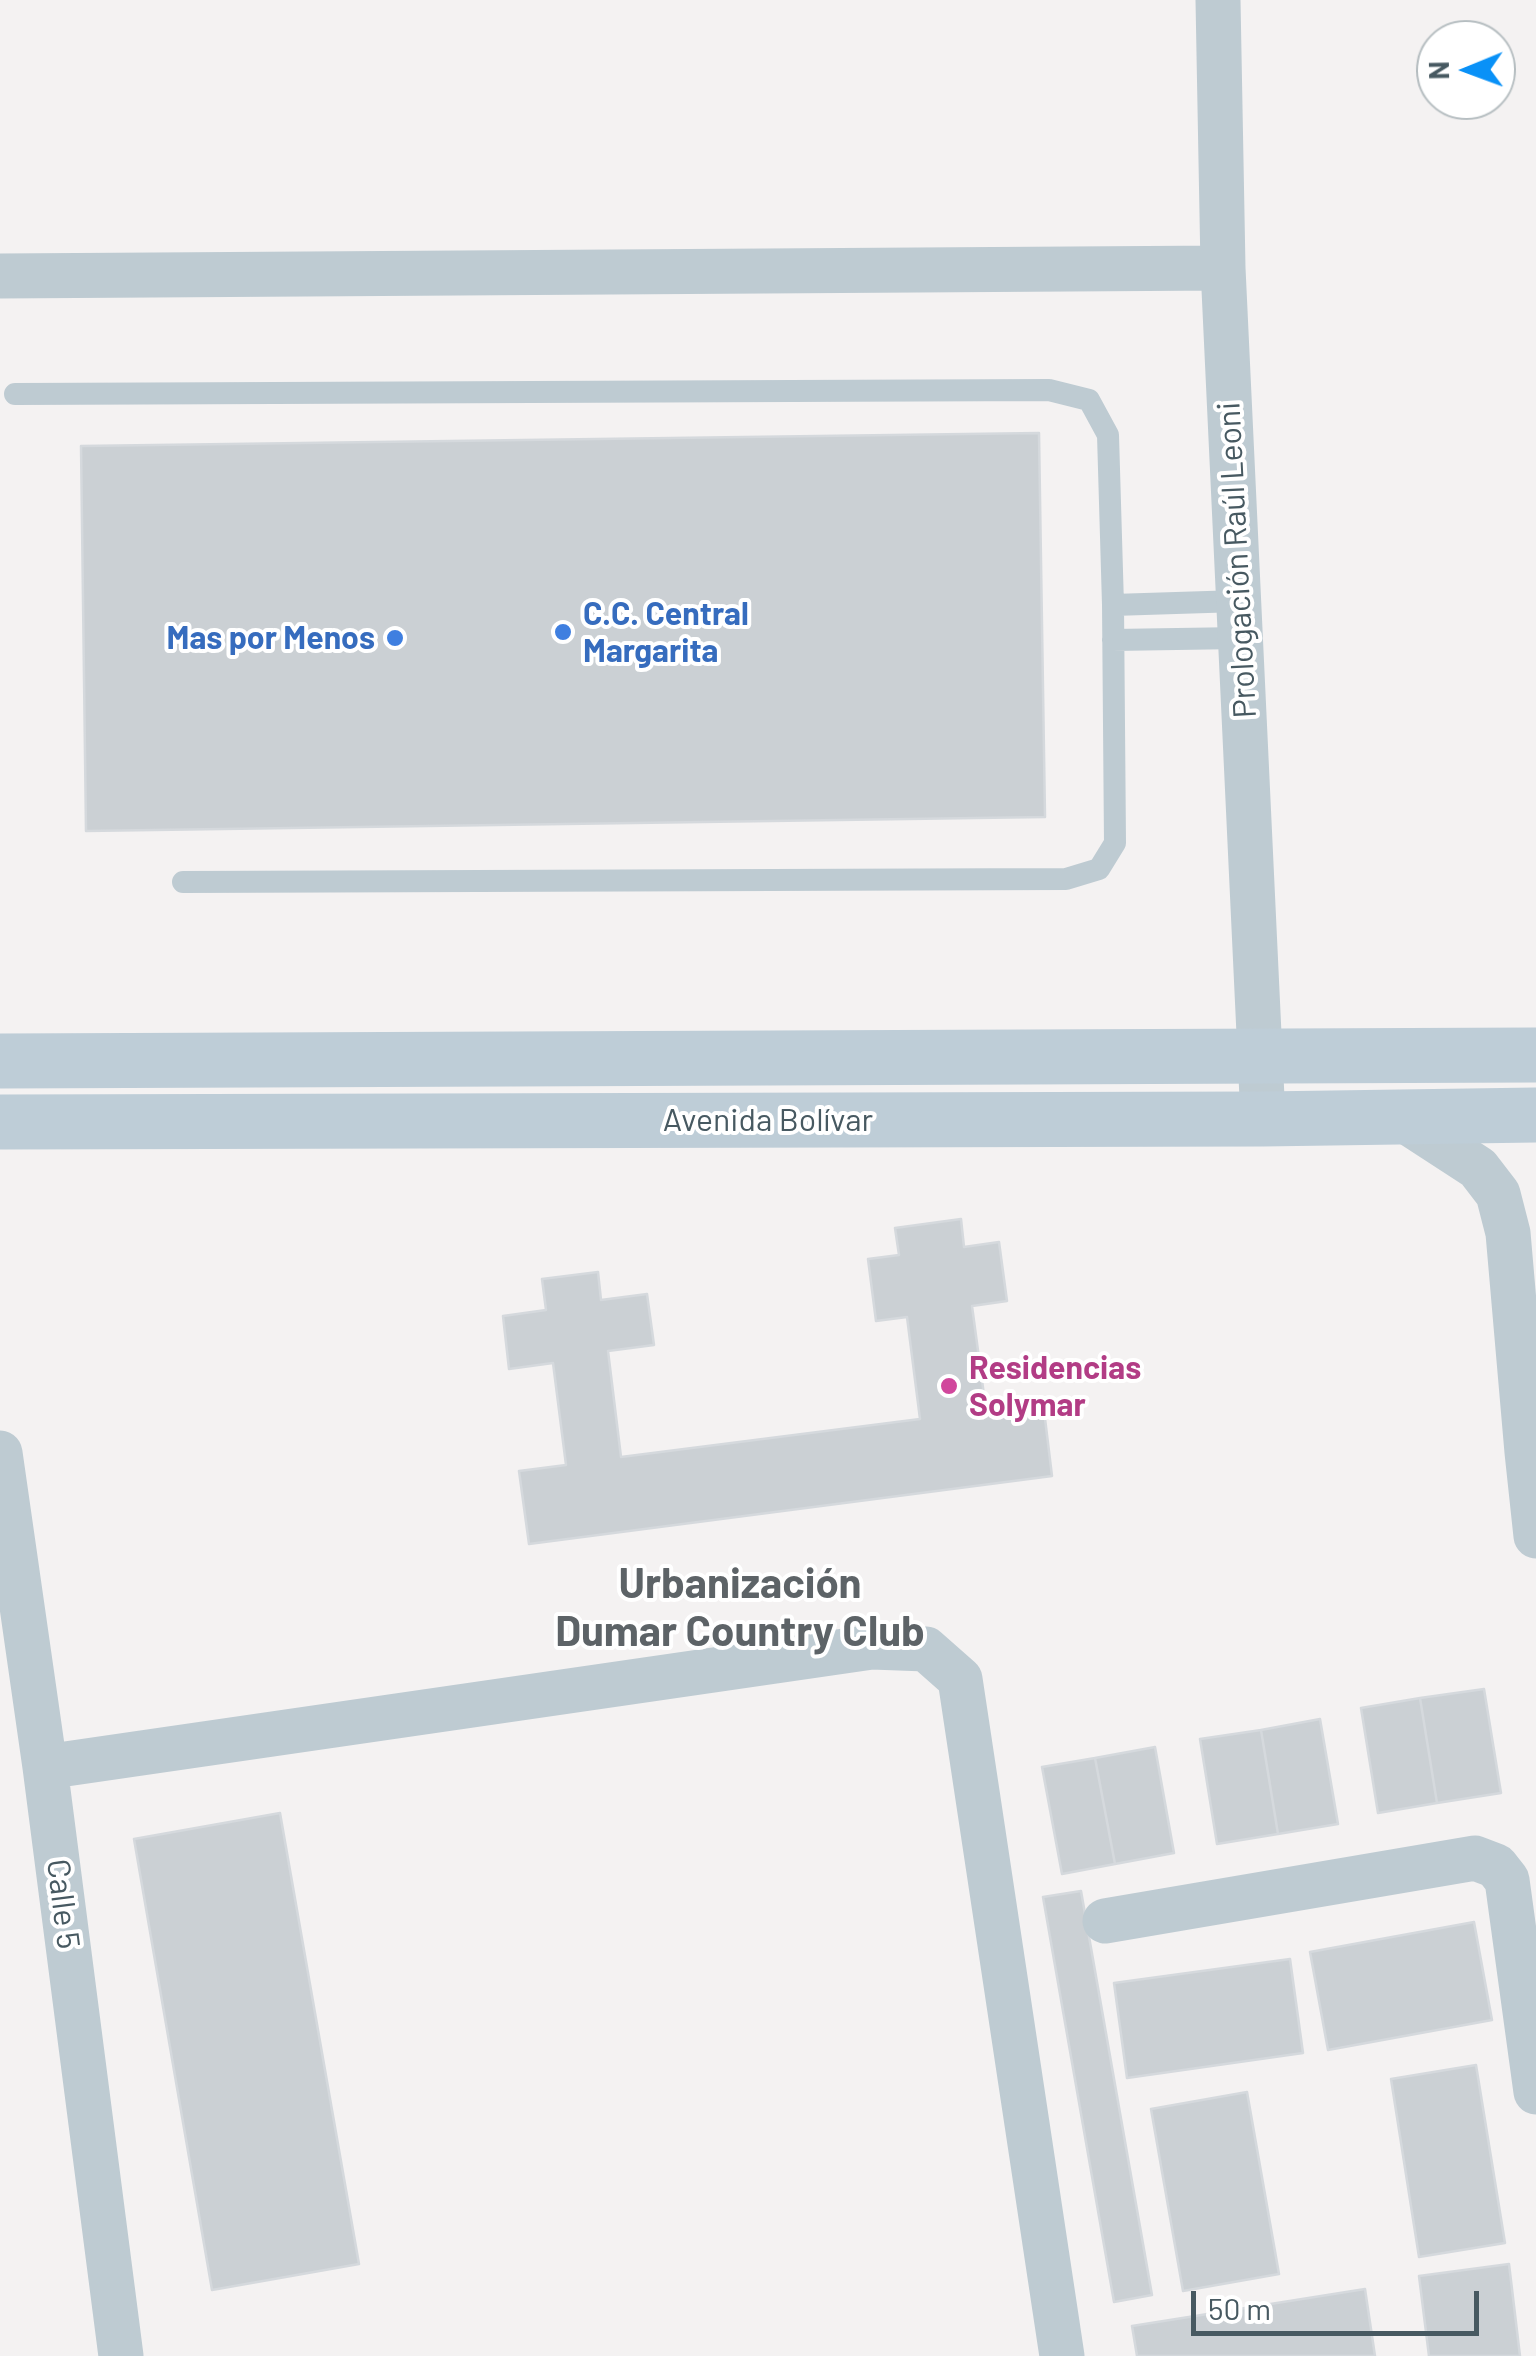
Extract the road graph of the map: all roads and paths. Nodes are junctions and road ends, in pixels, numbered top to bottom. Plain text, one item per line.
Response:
1 (1218, 0) edge
2 (1223, 268) junction
3 (0, 276) edge
4 (15, 394) dead end
5 (1113, 605) junction
6 (1240, 620) junction
7 (1113, 640) junction
8 (183, 882) dead end
9 (1536, 1054) edge
10 (1261, 1058) junction
11 (0, 1061) edge
12 (1536, 1114) edge
13 (1398, 1116) junction
14 (1263, 1119) junction
15 (0, 1122) edge
16 (1531, 1452) edge
17 (0, 1453) edge
18 (1536, 1536) edge
19 (45, 1766) junction
20 (1106, 1921) dead end
21 (1536, 2092) edge
22 (121, 2356) edge
23 (1062, 2356) edge

1 - 2 street, Prologación Raúl Leoni
2 - 3 street
2 - 6 street, Prologación Raúl Leoni
4 - 5 lane
5 - 6 lane
5 - 7 lane
6 - 7 lane
6 - 10 street, Prologación Raúl Leoni
7 - 8 lane
9 - 10 street, Avenida Bolívar
10 - 11 street, Avenida Bolívar
10 - 14 street, Prologación Raúl Leoni
12 - 13 street, Avenida Bolívar
13 - 14 street, Avenida Bolívar
13 - 16 street
14 - 15 street, Avenida Bolívar
16 - 18 street
17 - 19 street, Calle 5
19 - 22 street, Calle 5
19 - 23 street
20 - 21 street

